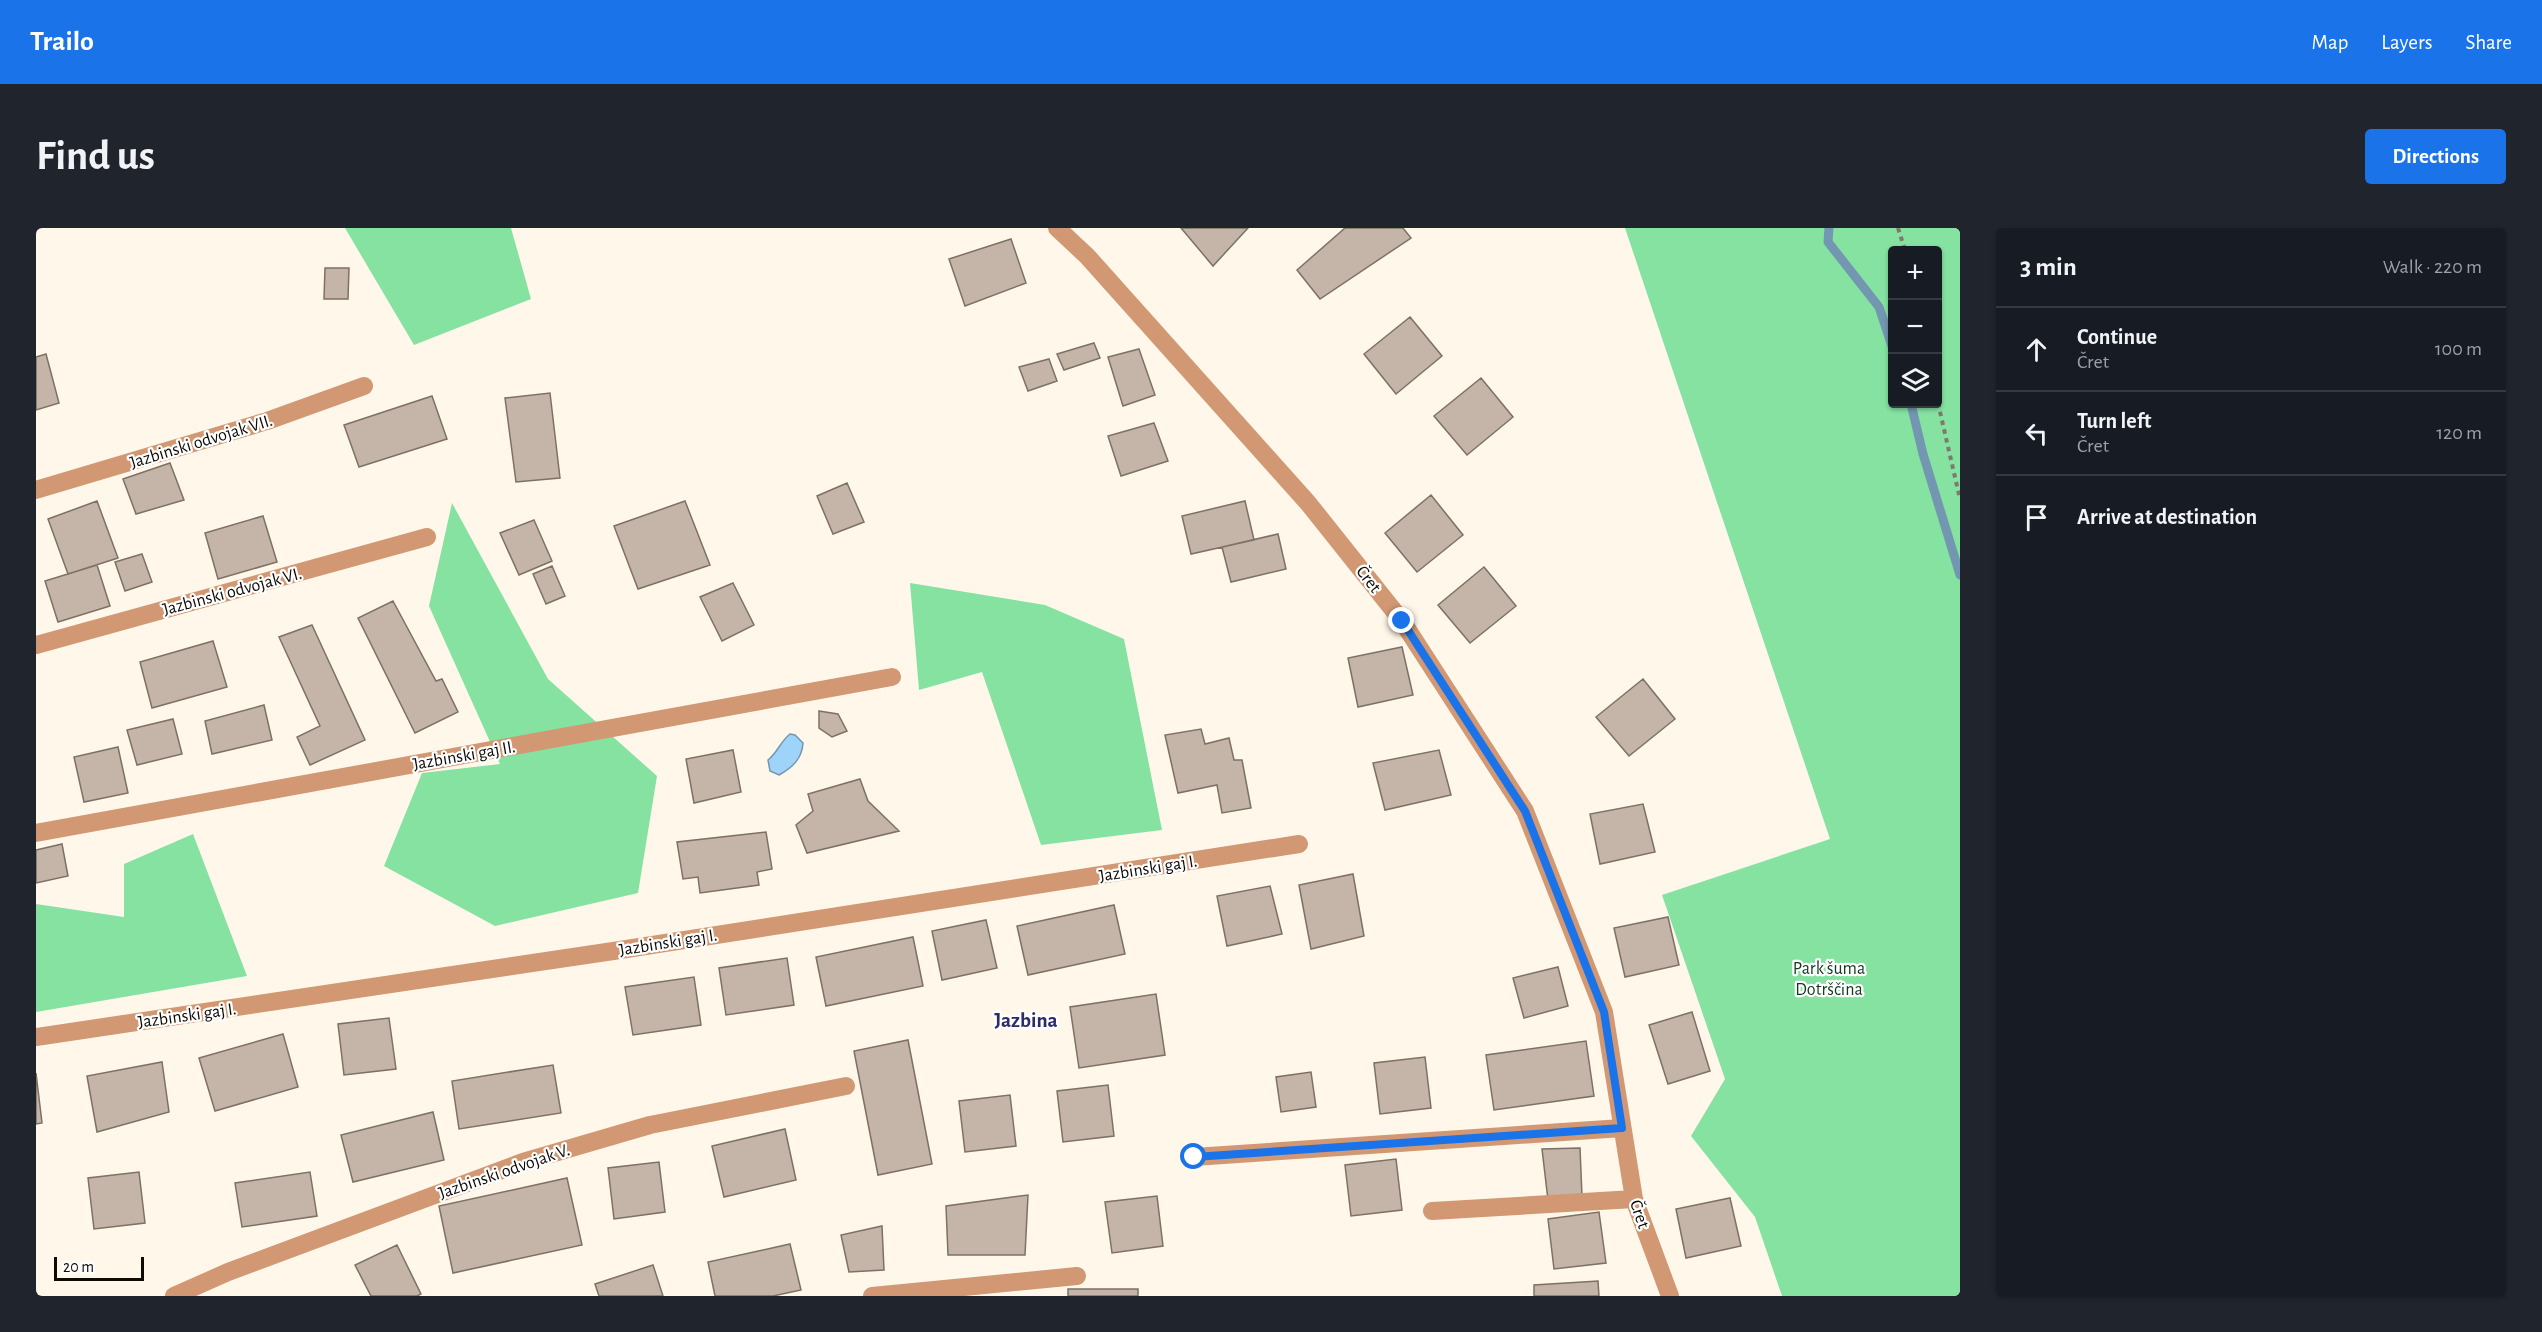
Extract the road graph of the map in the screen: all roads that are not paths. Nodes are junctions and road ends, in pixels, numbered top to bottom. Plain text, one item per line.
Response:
1 (1057, 228) edge
2 (364, 386) dead end
3 (36, 490) edge
4 (427, 537) dead end
5 (36, 645) edge
6 (892, 677) dead end
7 (36, 833) edge
8 (1299, 844) dead end
9 (36, 1037) edge
10 (846, 1086) dead end
11 (1622, 1128) junction
12 (1194, 1157) dead end
13 (1634, 1198) junction
14 (1432, 1210) dead end
15 (1077, 1276) dead end
16 (174, 1296) edge
17 (872, 1296) edge
18 (1670, 1296) edge

1 - 11 street, Čret
2 - 3 street, Jazbinski odvojak VII.
4 - 5 street, Jazbinski odvojak VI.
6 - 7 street, Jazbinski gaj II.
8 - 9 street, Jazbinski gaj I.
10 - 16 street, Jazbinski odvojak V.
11 - 12 street
11 - 13 street, Čret
13 - 14 street
13 - 18 street, Čret
15 - 17 street

